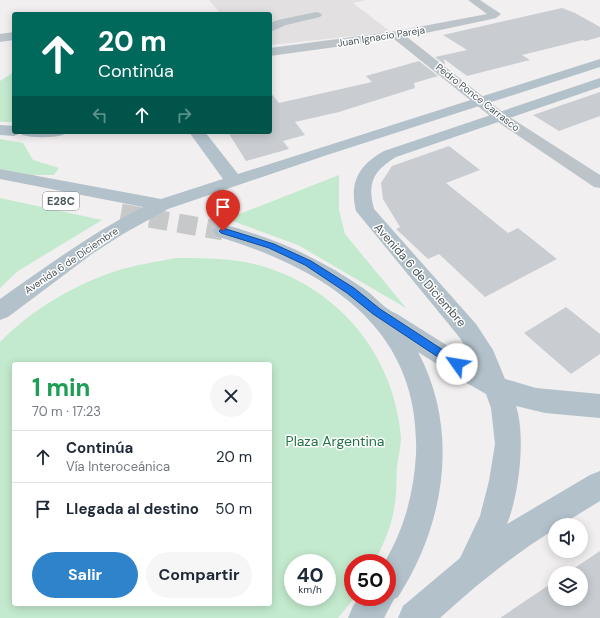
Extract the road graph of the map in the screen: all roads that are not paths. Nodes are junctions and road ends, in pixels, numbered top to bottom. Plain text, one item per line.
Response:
1 (473, 0) edge
2 (316, 15) dead end
3 (272, 27) edge
4 (398, 35) junction
5 (12, 36) edge
6 (0, 38) edge
7 (272, 52) edge
8 (600, 63) edge
9 (600, 82) edge
10 (491, 109) junction
11 (0, 130) edge
12 (12, 131) edge
13 (199, 134) edge
14 (0, 174) edge
15 (234, 181) junction
16 (600, 183) edge
17 (0, 189) edge
18 (162, 205) junction
19 (121, 213) tunnel mouth
20 (223, 231) tunnel mouth
21 (0, 311) edge
22 (376, 312) junction
23 (495, 386) junction
24 (600, 406) edge
25 (600, 485) edge
26 (471, 569) junction
27 (396, 572) edge
28 (373, 606) edge
29 (365, 618) edge
30 (415, 618) edge

1 - 4 street, Juan Ignacio Pareja
2 - 3 street
4 - 7 street, Juan Ignacio Pareja
4 - 10 street, Pedro Ponce Carrasco
5 - 6 street
8 - 10 main road, Avenida 6 de Diciembre
9 - 10 main road, Avenida 6 de Diciembre
10 - 15 main road, Avenida 6 de Diciembre
10 - 16 street, Pedro Ponce Carrasco
10 - 23 main road, Avenida 6 de Diciembre
11 - 12 main road
13 - 15 main road
14 - 18 main road
15 - 18 main road, Avenida 6 de Diciembre
17 - 19 main road, E28C
18 - 21 main road, Avenida 6 de Diciembre
20 - 22 main road
22 - 23 main road
22 - 27 main road
23 - 24 main road
23 - 26 main road, Avenida 6 de Diciembre
25 - 26 main road
26 - 30 main road, Avenida 6 de Diciembre
28 - 29 main road

